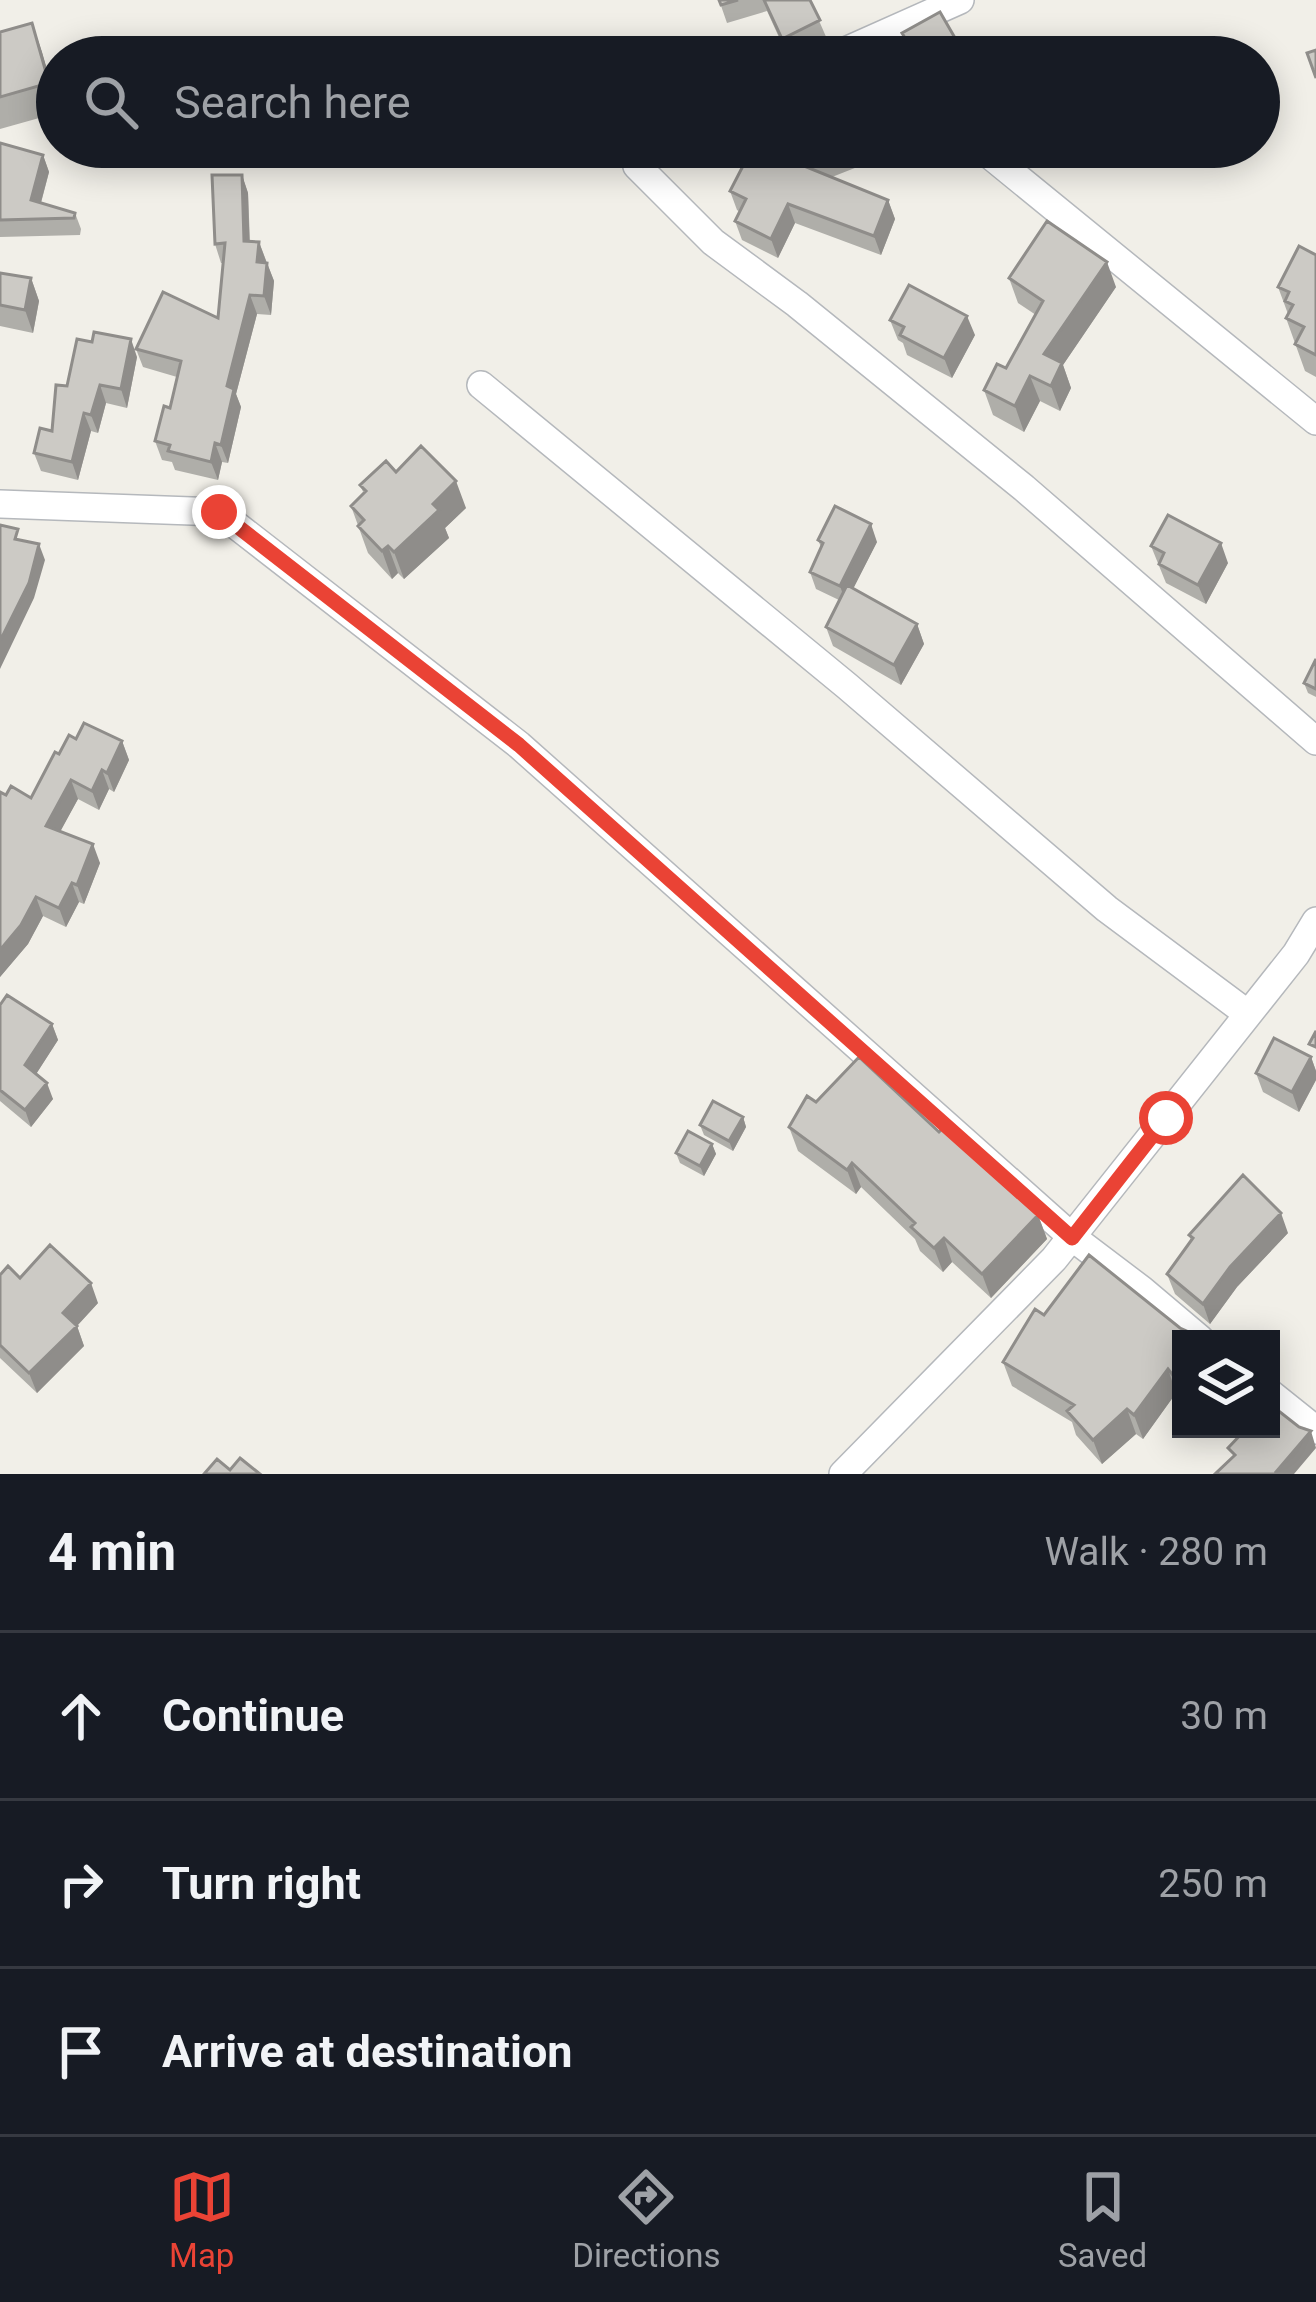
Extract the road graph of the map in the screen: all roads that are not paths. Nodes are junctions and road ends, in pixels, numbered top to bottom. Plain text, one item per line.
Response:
1 (960, 0) edge
2 (884, 36) edge
3 (639, 168) edge
4 (1006, 168) edge
5 (481, 385) dead end
6 (1316, 421) edge
7 (0, 504) edge
8 (1316, 741) edge
9 (1316, 921) edge
10 (1248, 1014) junction
11 (1072, 1238) junction
12 (1189, 1330) edge
13 (1280, 1401) edge
14 (1316, 1430) edge
15 (843, 1474) edge

1 - 2 street
3 - 8 street
4 - 6 street
5 - 10 street
7 - 11 street
9 - 10 street
10 - 11 street
11 - 12 street
11 - 15 street
13 - 14 street

